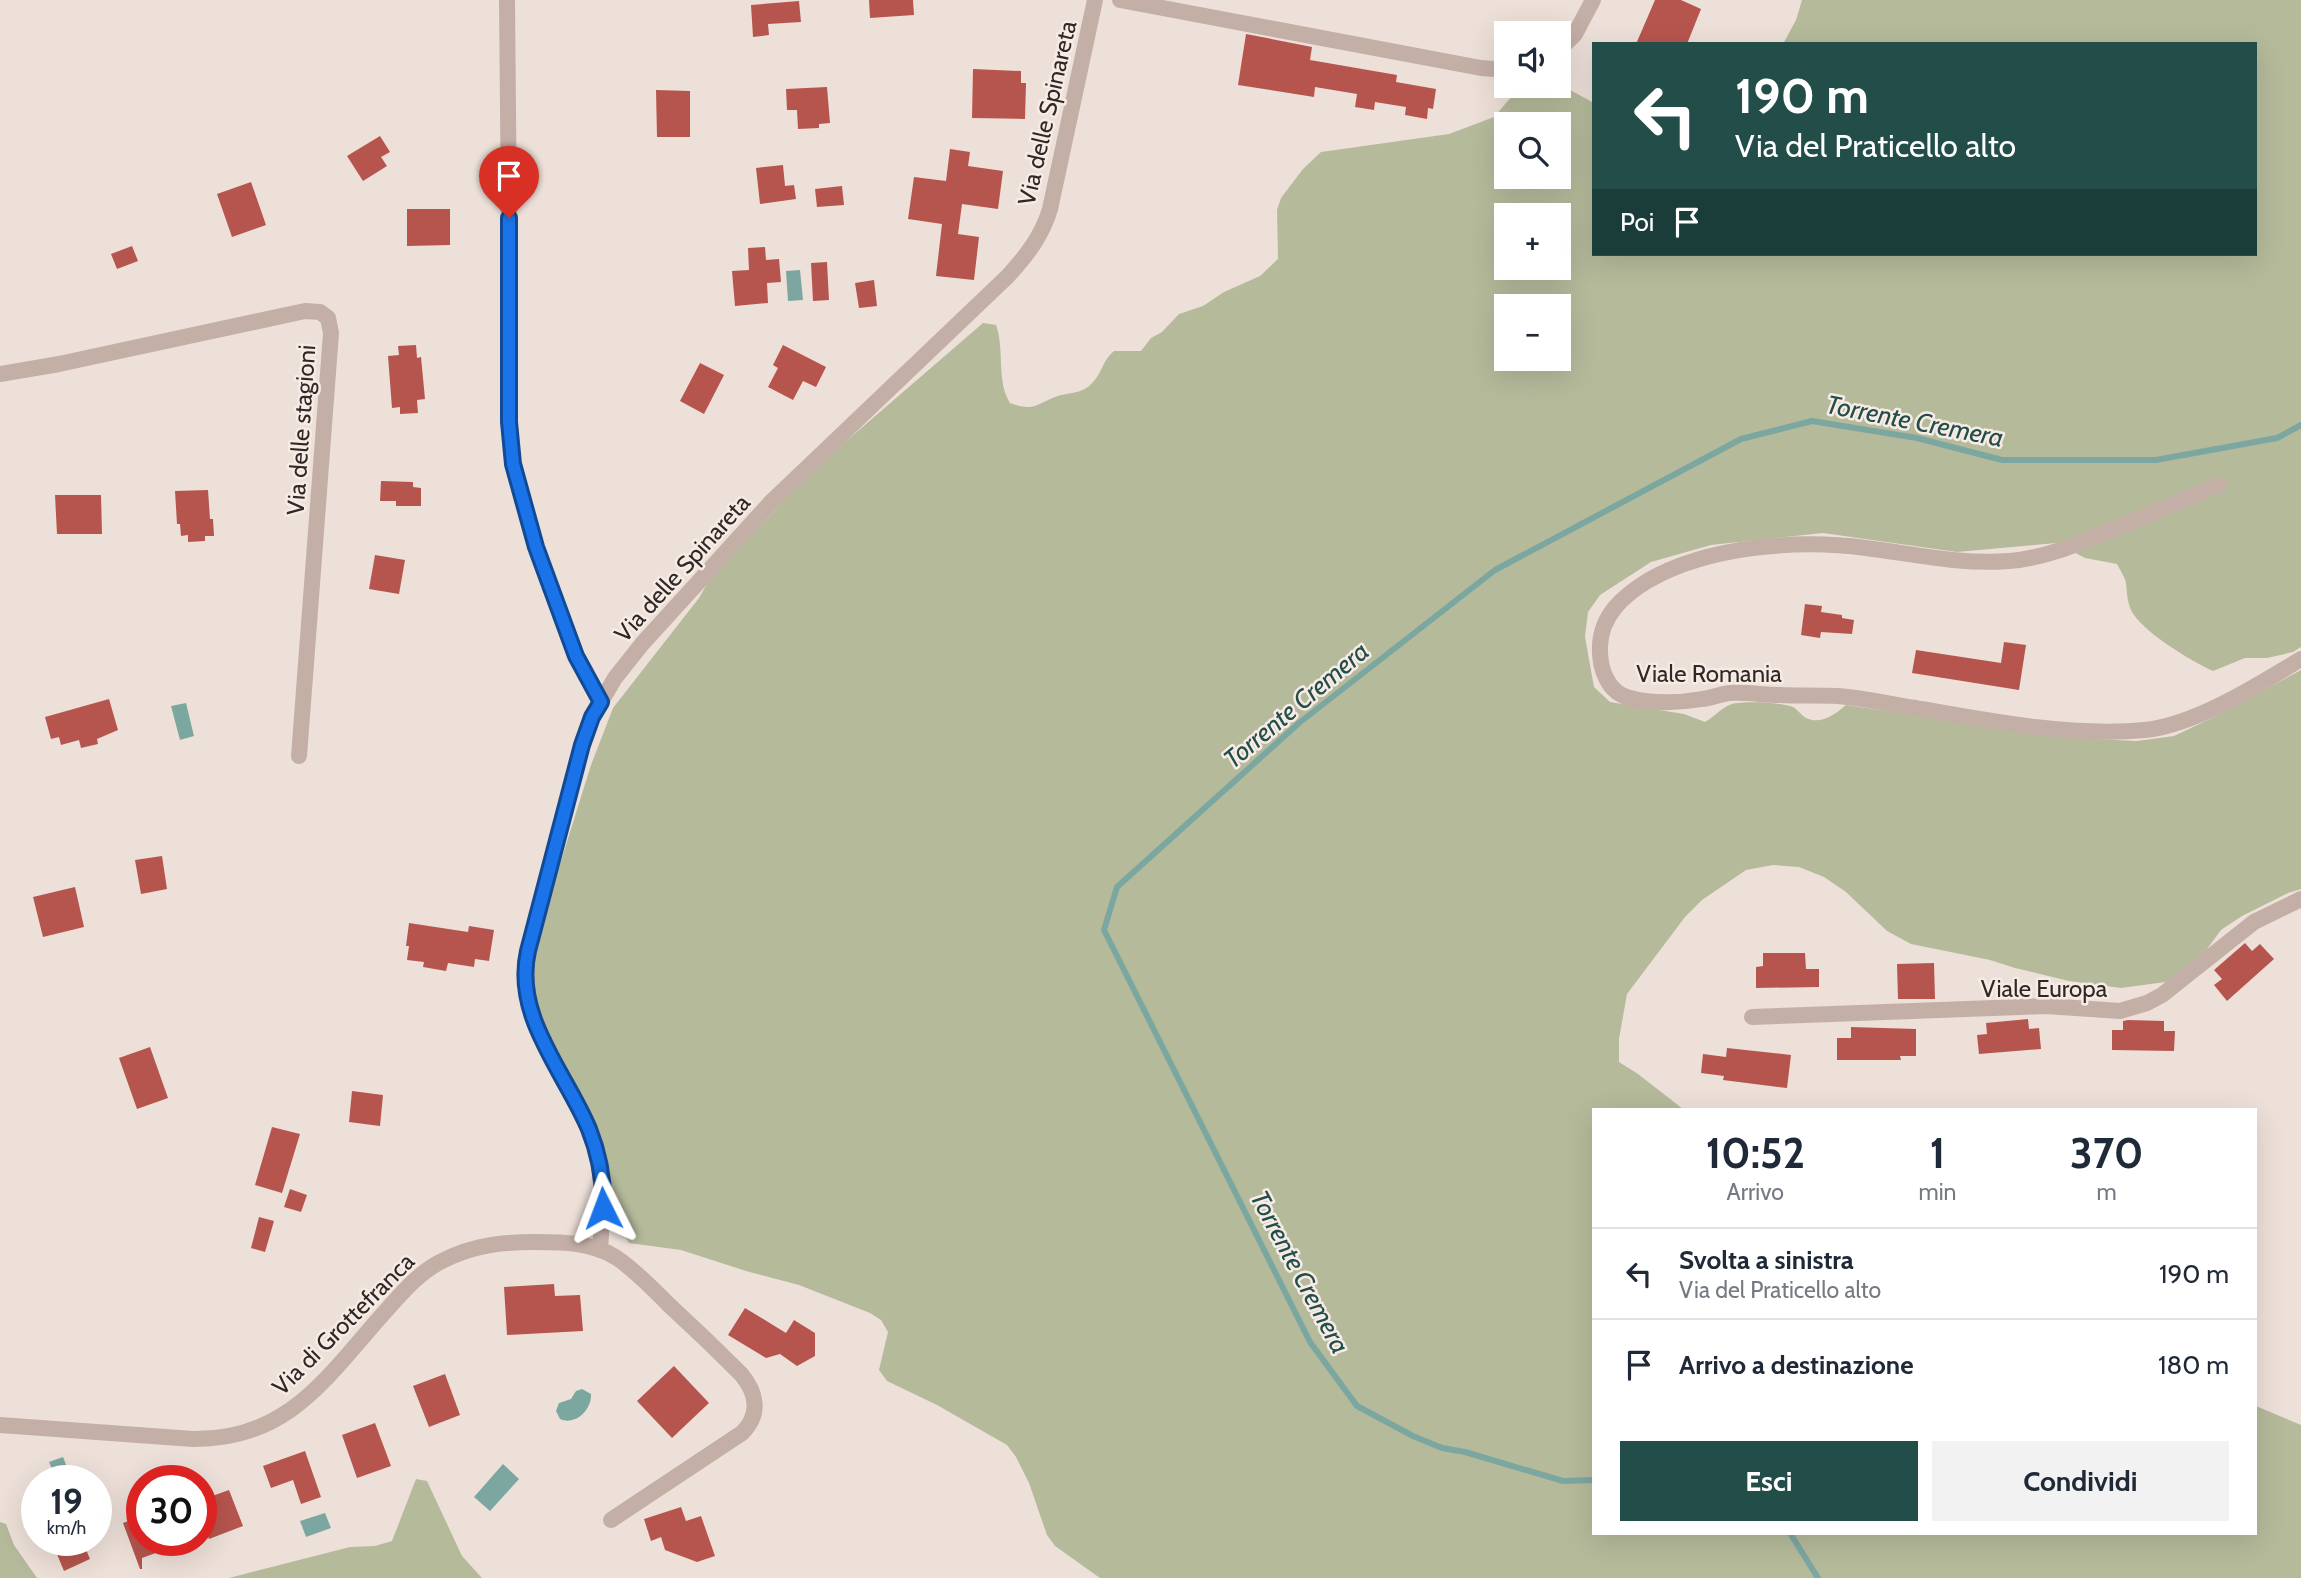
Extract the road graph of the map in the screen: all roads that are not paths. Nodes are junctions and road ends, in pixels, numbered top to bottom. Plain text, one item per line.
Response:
1 (507, 0) edge
2 (1095, 0) edge
3 (1121, 0) edge
4 (1593, 0) edge
5 (1571, 38) edge
6 (1494, 69) edge
7 (0, 374) edge
8 (2219, 485) dead end
9 (2301, 659) edge
10 (601, 702) junction
11 (299, 756) dead end
12 (2301, 899) edge
13 (1752, 1017) dead end
14 (600, 1250) junction
15 (0, 1425) edge
16 (611, 1520) dead end

1 - 10 street
2 - 10 street, Via delle Spinareta
3 - 6 street
4 - 5 street
7 - 11 street, Via delle stagioni
8 - 9 street, Viale Romania
10 - 14 street, Via delle Spinareta
12 - 13 street, Viale Europa
14 - 15 street, Via di Grottefranca
14 - 16 street, Via di Grottefranca

